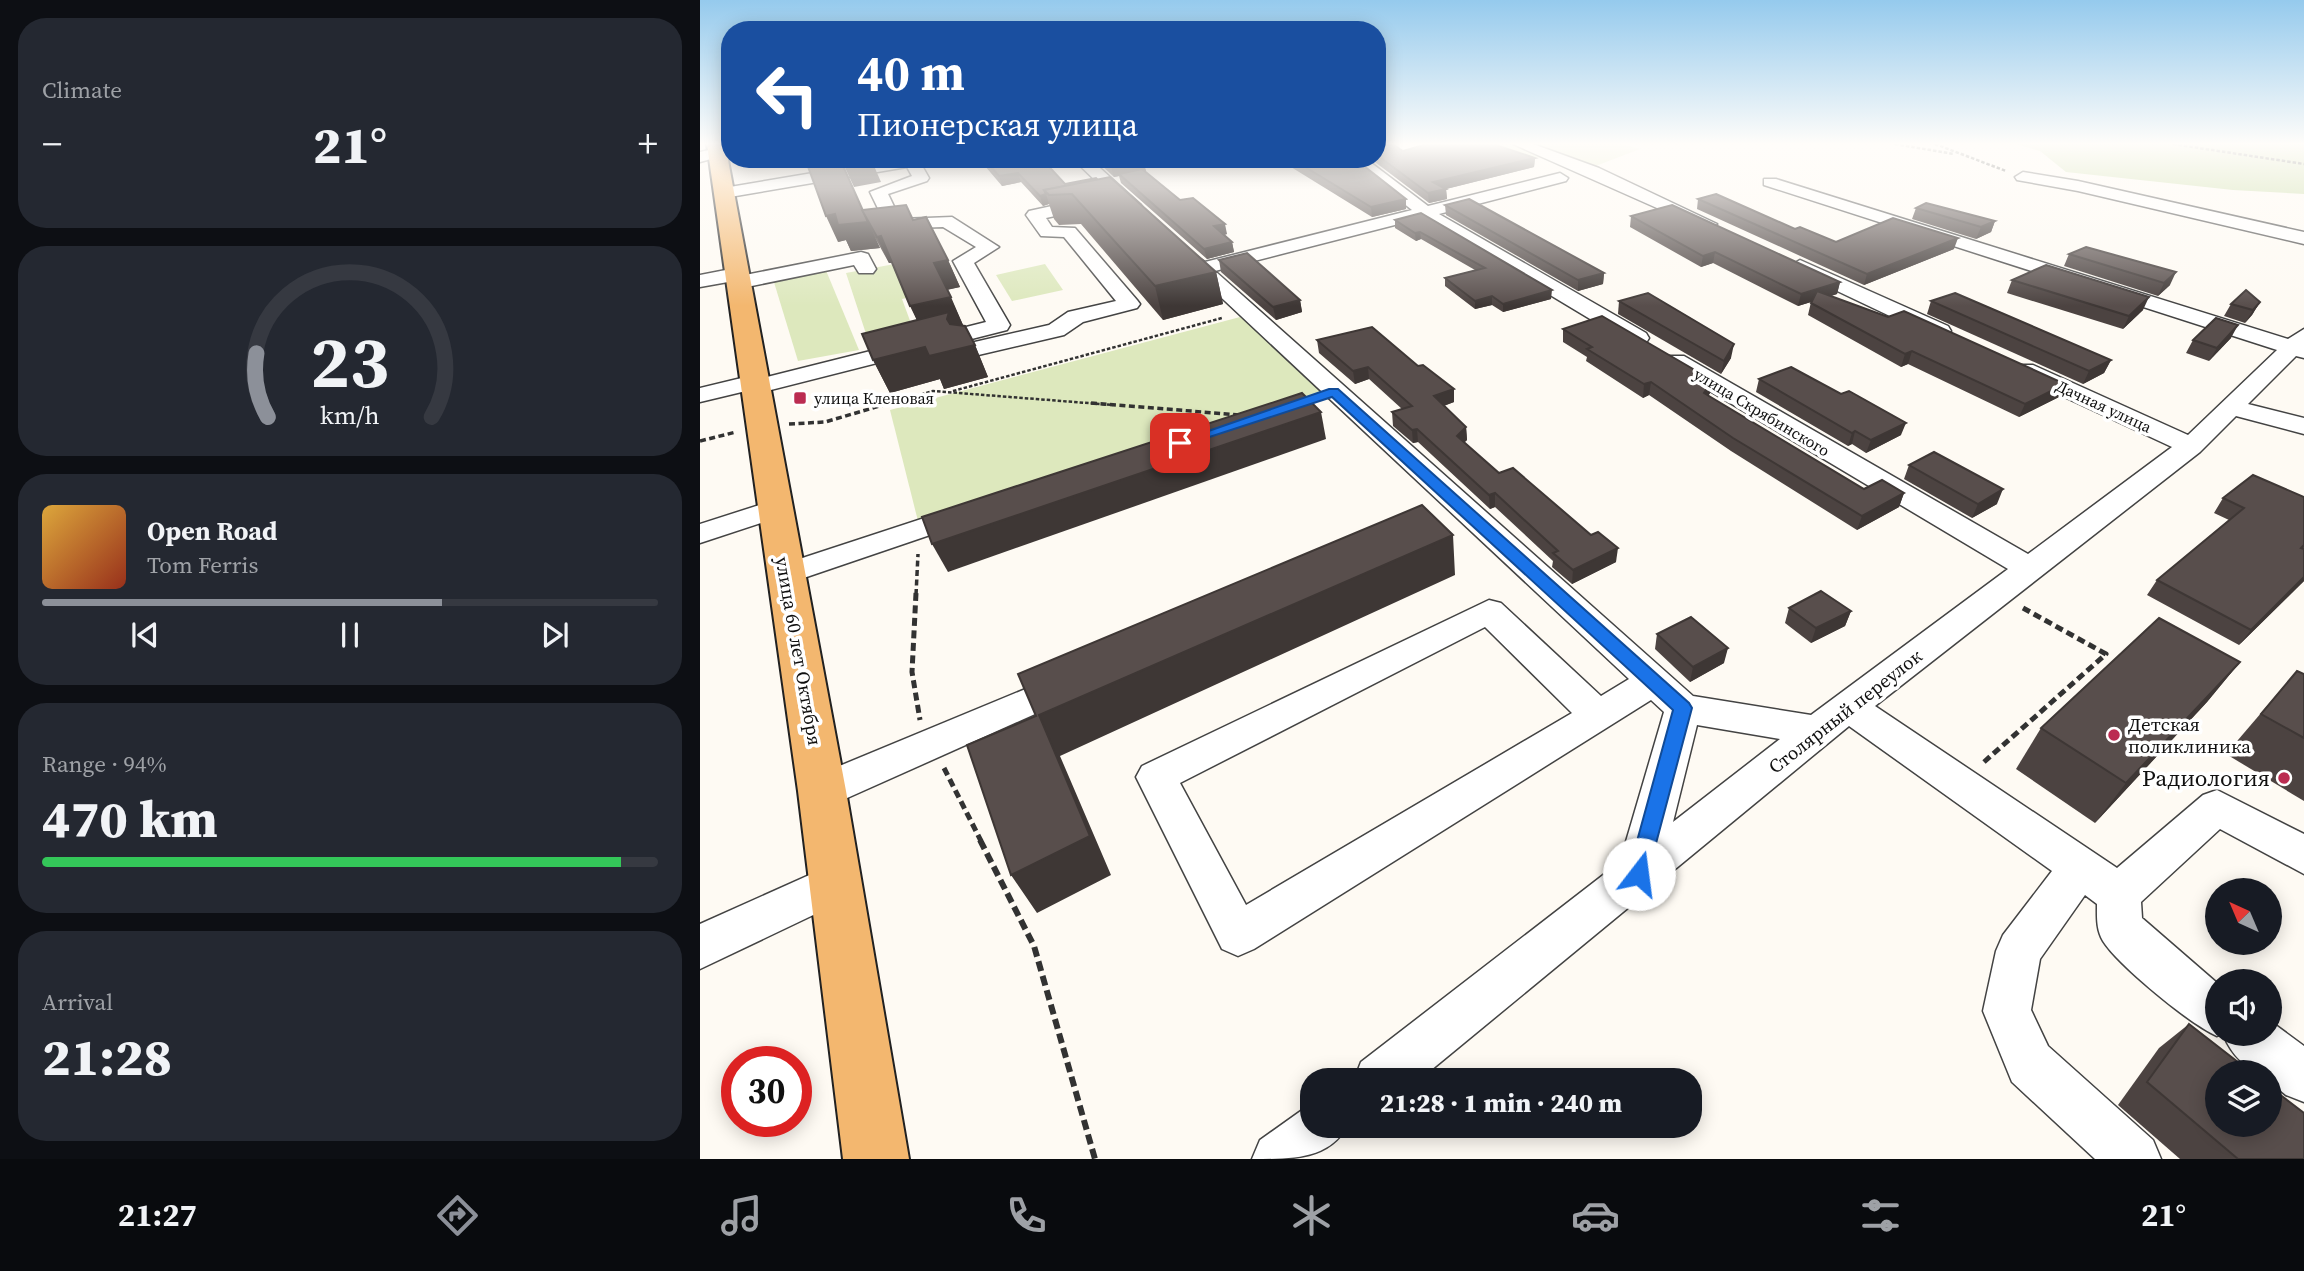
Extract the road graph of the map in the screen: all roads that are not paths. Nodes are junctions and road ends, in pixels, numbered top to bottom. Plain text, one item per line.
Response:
1 (725, 198) edge
2 (881, 198) edge
3 (1117, 198) edge
4 (1123, 198) edge
5 (1406, 198) edge
6 (1486, 198) edge
7 (1652, 198) edge
8 (1822, 198) edge
9 (2131, 198) edge
10 (1427, 214) junction
11 (1733, 235) edge
12 (2304, 238) edge
13 (1784, 259) edge
14 (866, 269) dead end
15 (1200, 269) junction
16 (736, 278) junction
17 (700, 281) edge
18 (1121, 293) junction
19 (999, 325) junction
20 (947, 339) junction
21 (1962, 341) edge
22 (2301, 345) edge
23 (2012, 364) edge
24 (700, 395) edge
25 (757, 398) junction
26 (2232, 408) junction
27 (2304, 426) edge
28 (2191, 446) junction
29 (998, 503) edge
30 (775, 509) junction
31 (700, 534) edge
32 (2029, 569) junction
33 (786, 573) junction
34 (1097, 672) edge
35 (1653, 682) junction
36 (1849, 707) junction
37 (1683, 708) junction
38 (1598, 716) junction
39 (1817, 731) junction
40 (822, 791) junction
41 (2304, 855) edge
42 (2080, 867) junction
43 (1639, 874) junction
44 (836, 883) junction
45 (2119, 894) junction
46 (700, 947) edge
47 (2205, 1003) edge
48 (2263, 1046) edge
49 (1394, 1068) edge
50 (2304, 1077) edge
51 (1306, 1138) edge
52 (876, 1159) edge
53 (1279, 1159) edge
54 (2134, 1159) edge

1 - 16 main road, улица 60 лет Октября
2 - 19 street
3 - 18 street
4 - 15 street
5 - 10 street, улица Скрябинского
6 - 10 street
7 - 11 street
8 - 22 street
9 - 12 street
10 - 15 street
10 - 32 street, улица Скрябинского
13 - 21 street
14 - 16 street
15 - 35 street
16 - 17 street
16 - 25 main road, улица 60 лет Октября
18 - 19 street
18 - 20 street
19 - 20 street
20 - 25 street
22 - 26 street, Столярный переулок
23 - 28 street, Дачная улица
24 - 25 street
25 - 30 main road, улица 60 лет Октября
26 - 27 street
26 - 28 street, Столярный переулок
28 - 32 street, Столярный переулок
29 - 33 street
30 - 31 street
30 - 33 main road, улица 60 лет Октября
32 - 36 street, Столярный переулок
33 - 40 main road, улица 60 лет Октября
34 - 40 street
35 - 37 street
35 - 38 street
36 - 39 street, Столярный переулок
36 - 42 street
37 - 39 street
37 - 43 street
38 - 38 street
39 - 43 street, Столярный переулок
40 - 44 main road, улица 60 лет Октября
41 - 45 street
42 - 45 street
42 - 54 street
43 - 49 street, Столярный переулок
44 - 46 street
44 - 52 main road, улица 60 лет Октября
45 - 47 street
48 - 50 street
51 - 53 street

